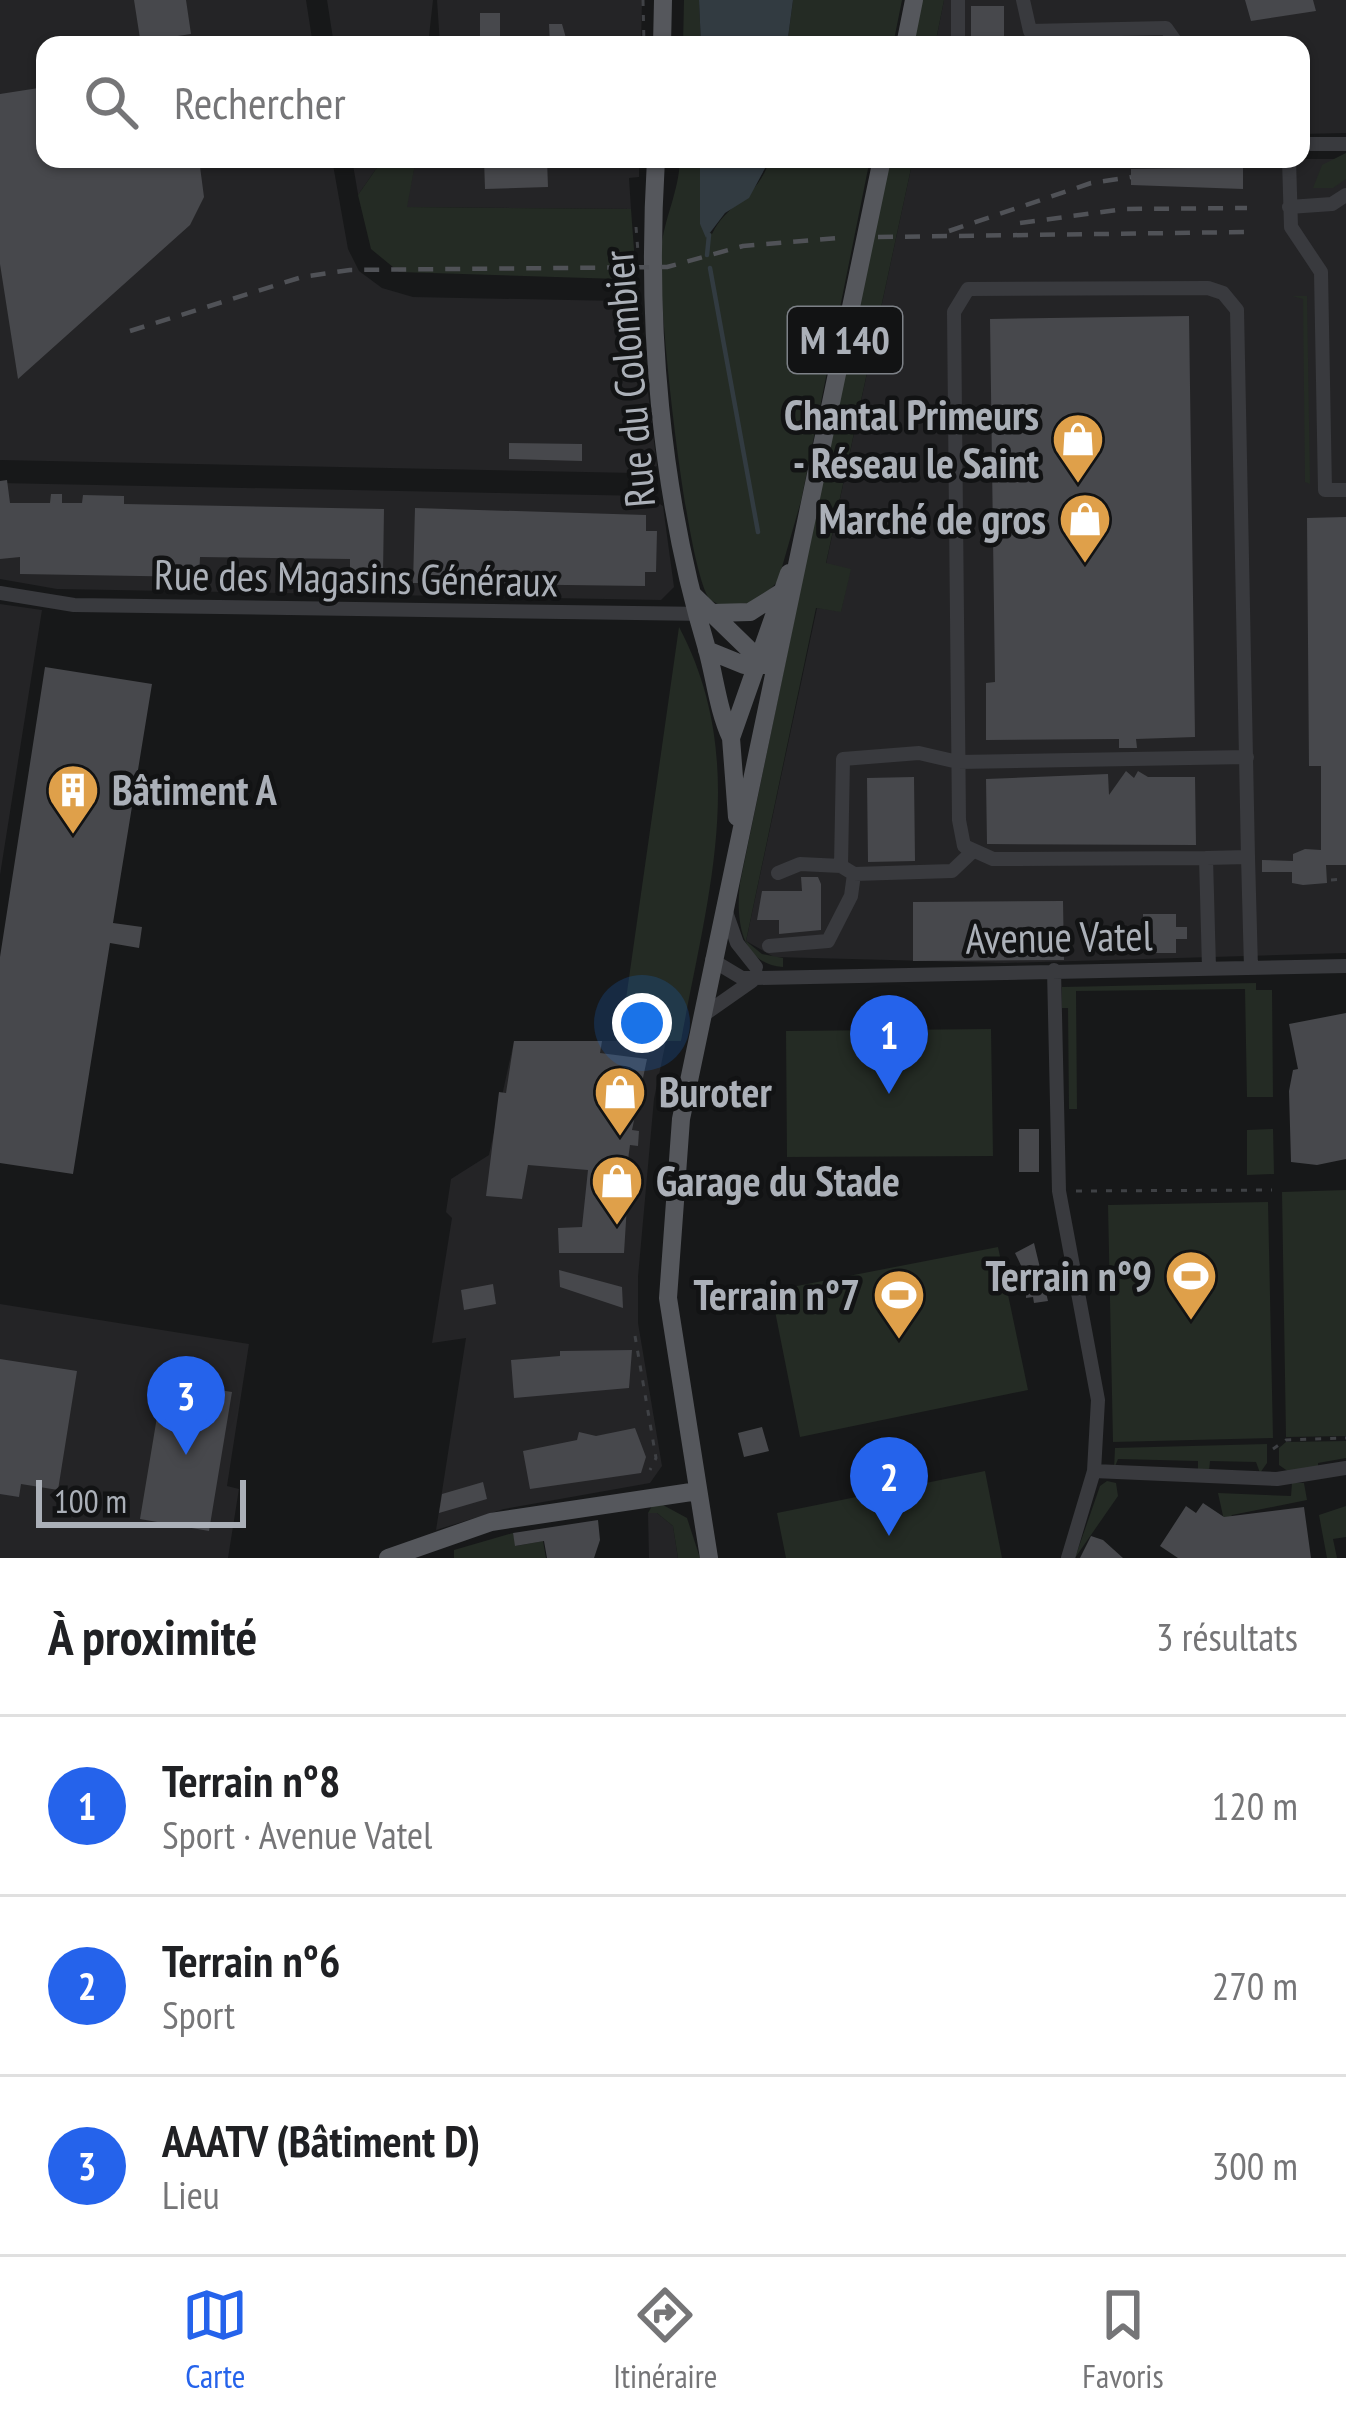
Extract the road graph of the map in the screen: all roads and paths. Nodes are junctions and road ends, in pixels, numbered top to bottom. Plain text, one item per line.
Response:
1 (644, 0) edge
2 (663, 0) edge
3 (914, 0) edge
4 (958, 0) edge
5 (1023, 0) edge
6 (644, 36) edge
7 (662, 36) edge
8 (907, 36) edge
9 (958, 36) edge
10 (1172, 36) edge
11 (1310, 144) edge
12 (1346, 144) edge
13 (656, 168) edge
14 (880, 168) edge
15 (1289, 168) edge
16 (1346, 195) edge
17 (1289, 207) junction
18 (1346, 490) edge
19 (808, 521) junction
20 (782, 592) junction
21 (0, 593) edge
22 (704, 615) junction
23 (707, 650) junction
24 (766, 665) junction
25 (731, 738) junction
26 (1247, 757) junction
27 (958, 762) junction
28 (739, 840) junction
29 (971, 853) junction
30 (1249, 856) junction
31 (1206, 858) junction
32 (848, 870) junction
33 (778, 873) dead end
34 (1346, 879) edge
35 (1331, 880) dead end
36 (724, 906) junction
37 (769, 946) dead end
38 (712, 960) junction
39 (1346, 967) edge
40 (1209, 968) junction
41 (1251, 968) junction
42 (1054, 970) junction
43 (762, 974) junction
44 (700, 1018) junction
45 (1059, 1184) junction
46 (1272, 1190) dead end
47 (634, 1336) dead end
48 (1346, 1438) edge
49 (1273, 1449) dead end
50 (1346, 1468) edge
51 (650, 1469) dead end
52 (1094, 1471) junction
53 (698, 1492) junction
54 (388, 1558) edge
55 (709, 1558) edge
56 (1068, 1558) edge

1 - 6 path
2 - 7 main road
3 - 8 main road
4 - 9 street
5 - 10 street
11 - 12 street
13 - 22 main road, Rue du Colombier
14 - 19 main road, M 140
15 - 17 street
16 - 17 street
17 - 18 street
19 - 20 main road, M 140
19 - 24 main road, M 140
20 - 22 main road
20 - 24 main road, M 140
21 - 22 street, Rue des Magasins Généraux
22 - 23 main road, Rue du Colombier
22 - 24 main road
23 - 24 main road
23 - 25 main road, Rue du Colombier
24 - 25 main road, M 140
24 - 28 main road, M 140
25 - 28 main road, M 140
26 - 27 street
26 - 27 street
26 - 30 street
27 - 29 street
27 - 32 street
28 - 36 main road
29 - 31 street
29 - 32 street
30 - 31 street
30 - 41 street
31 - 40 street
32 - 33 street
32 - 37 street
34 - 35 path
36 - 38 main road
36 - 43 street
38 - 43 street, Avenue Vatel
38 - 44 main road
39 - 41 street, Avenue Vatel
40 - 41 street, Avenue Vatel
40 - 42 street, Avenue Vatel
42 - 43 street, Avenue Vatel
42 - 45 street
43 - 44 street
44 - 53 main road
45 - 46 path
45 - 52 street
47 - 51 path
48 - 49 path
50 - 52 street
52 - 56 street
53 - 54 main road
53 - 55 main road

